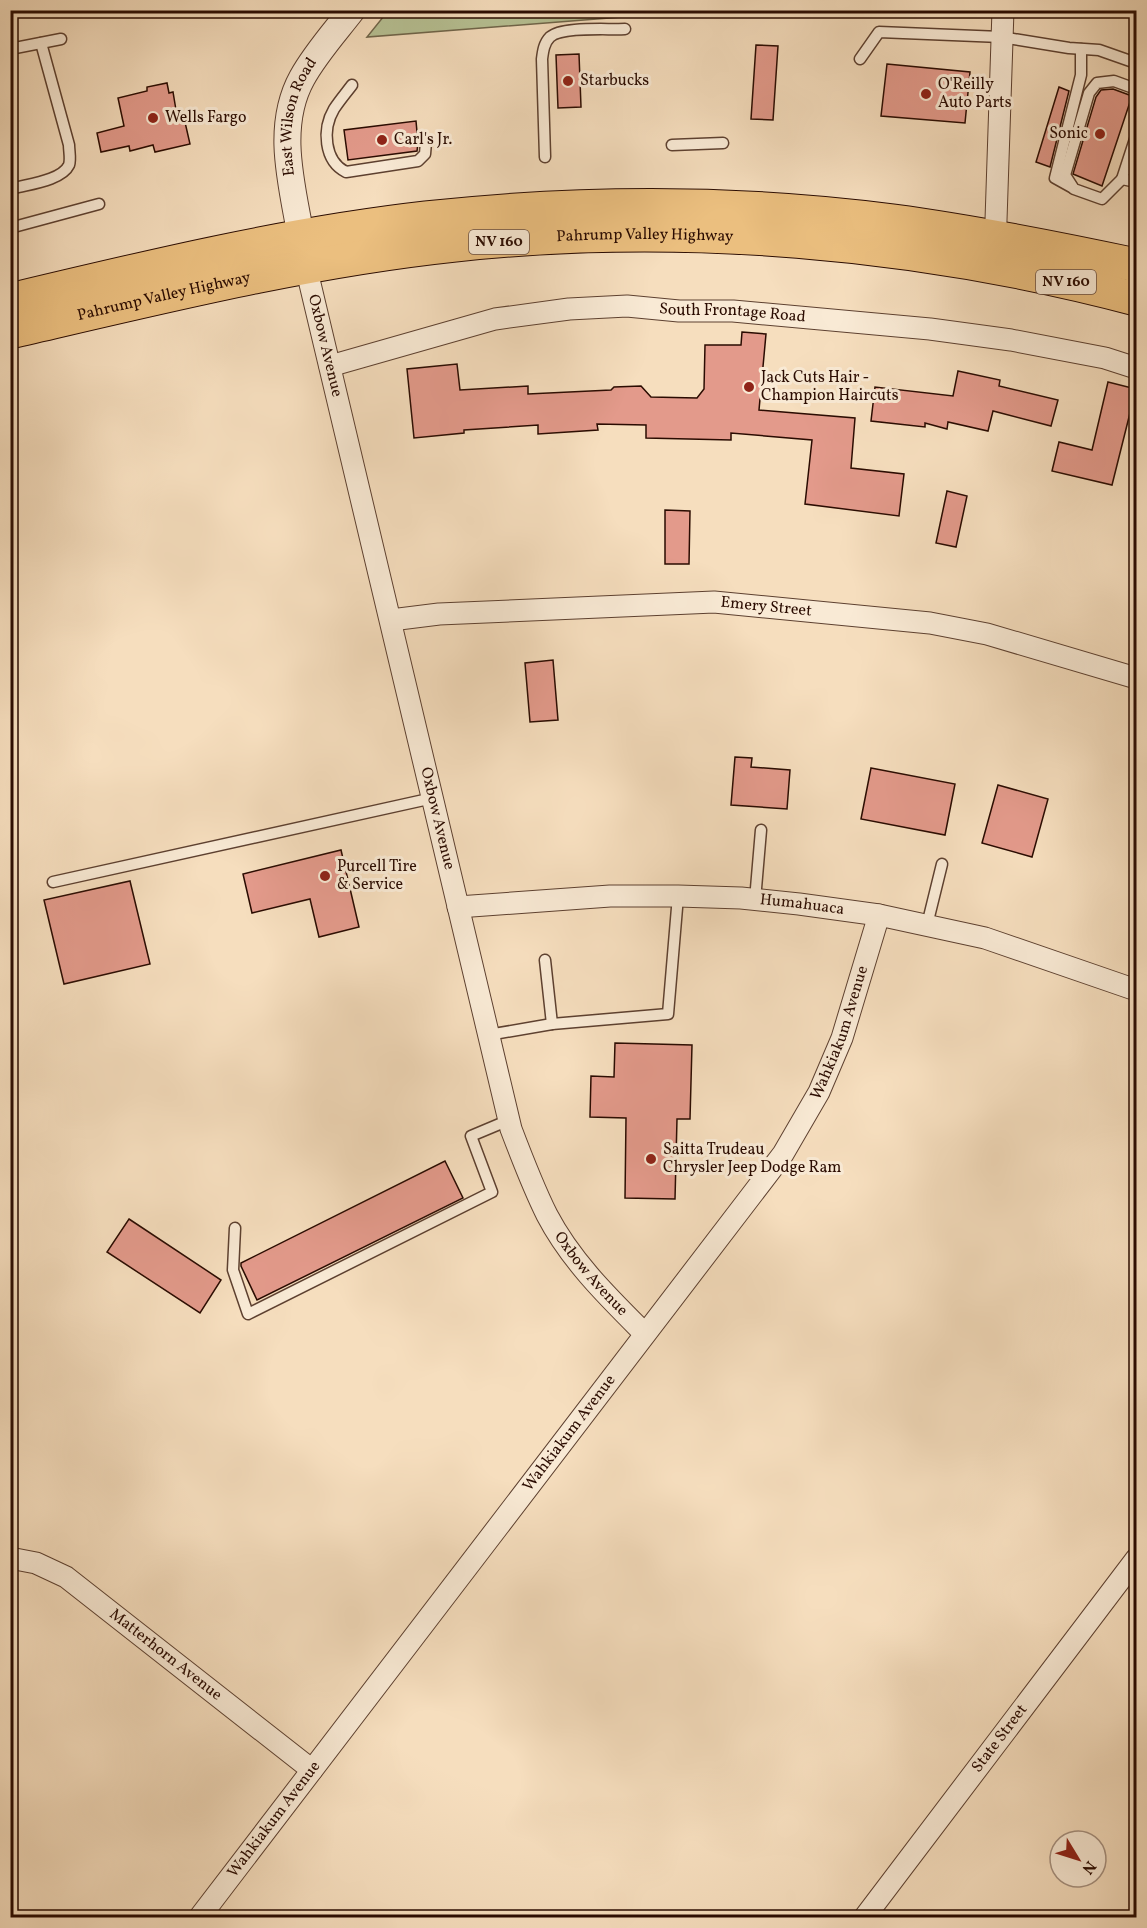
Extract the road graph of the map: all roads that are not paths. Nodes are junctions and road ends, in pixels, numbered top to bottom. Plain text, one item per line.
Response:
1 (352, 10) edge
2 (1003, 10) edge
3 (625, 29) dead end
4 (1001, 37) junction
5 (61, 39) dead end
6 (41, 43) junction
7 (10, 49) edge
8 (1081, 49) junction
9 (860, 60) dead end
10 (1137, 63) edge
11 (352, 85) dead end
12 (1137, 89) edge
13 (1137, 135) edge
14 (426, 142) dead end
15 (723, 143) dead end
16 (672, 145) dead end
17 (545, 157) dead end
18 (1122, 179) junction
19 (1137, 182) edge
20 (10, 186) edge
21 (1074, 189) junction
22 (99, 204) dead end
23 (10, 228) edge
24 (303, 252) junction
25 (995, 252) junction
26 (1137, 265) edge
27 (1137, 299) edge
28 (10, 300) edge
29 (10, 332) edge
30 (330, 366) junction
31 (1137, 368) edge
32 (391, 620) junction
33 (1137, 678) edge
34 (433, 798) junction
35 (761, 830) dead end
36 (942, 864) dead end
37 (53, 882) dead end
38 (678, 896) junction
39 (755, 900) junction
40 (458, 907) junction
41 (879, 915) junction
42 (927, 925) junction
43 (544, 960) dead end
44 (1136, 986) edge
45 (552, 1024) junction
46 (488, 1035) junction
47 (509, 1120) junction
48 (235, 1228) dead end
49 (644, 1333) junction
50 (10, 1558) edge
51 (1137, 1559) edge
52 (312, 1770) junction
53 (199, 1917) edge
54 (864, 1917) edge

1 - 24 street, East Wilson Road
2 - 4 street
3 - 17 lane
4 - 8 lane
4 - 9 lane
4 - 25 street
5 - 6 lane
6 - 7 lane
6 - 20 lane
8 - 10 lane
8 - 21 lane
11 - 14 lane
12 - 21 lane
13 - 18 lane
15 - 16 lane
18 - 19 lane
18 - 21 lane
22 - 23 lane
24 - 25 highway, Pahrump Valley Highway / NV 160
24 - 25 highway, Pahrump Valley Highway / NV 160
24 - 28 highway, Pahrump Valley Highway / NV 160
24 - 29 highway, Pahrump Valley Highway
24 - 30 street, Oxbow Avenue
25 - 26 highway, Pahrump Valley Highway / NV 160
25 - 27 highway, Pahrump Valley Highway / NV 160
30 - 31 street, South Frontage Road
30 - 32 street, Oxbow Avenue
32 - 33 street, Emery Street
32 - 34 street, Oxbow Avenue
34 - 37 lane
34 - 40 street, Oxbow Avenue
35 - 39 lane
36 - 42 lane
38 - 39 street, Humahuaca
38 - 40 street, Humahuaca
38 - 45 lane
39 - 41 street, Humahuaca
40 - 46 street, Oxbow Avenue
41 - 42 street, Humahuaca
41 - 49 street, Wahkiakum Avenue
42 - 44 street, Humahuaca
43 - 45 lane
45 - 46 lane
46 - 47 street, Oxbow Avenue
47 - 48 lane
47 - 49 street, Oxbow Avenue
49 - 52 street, Wahkiakum Avenue
50 - 52 street, Matterhorn Avenue
51 - 54 street, State Street
52 - 53 street, Wahkiakum Avenue

